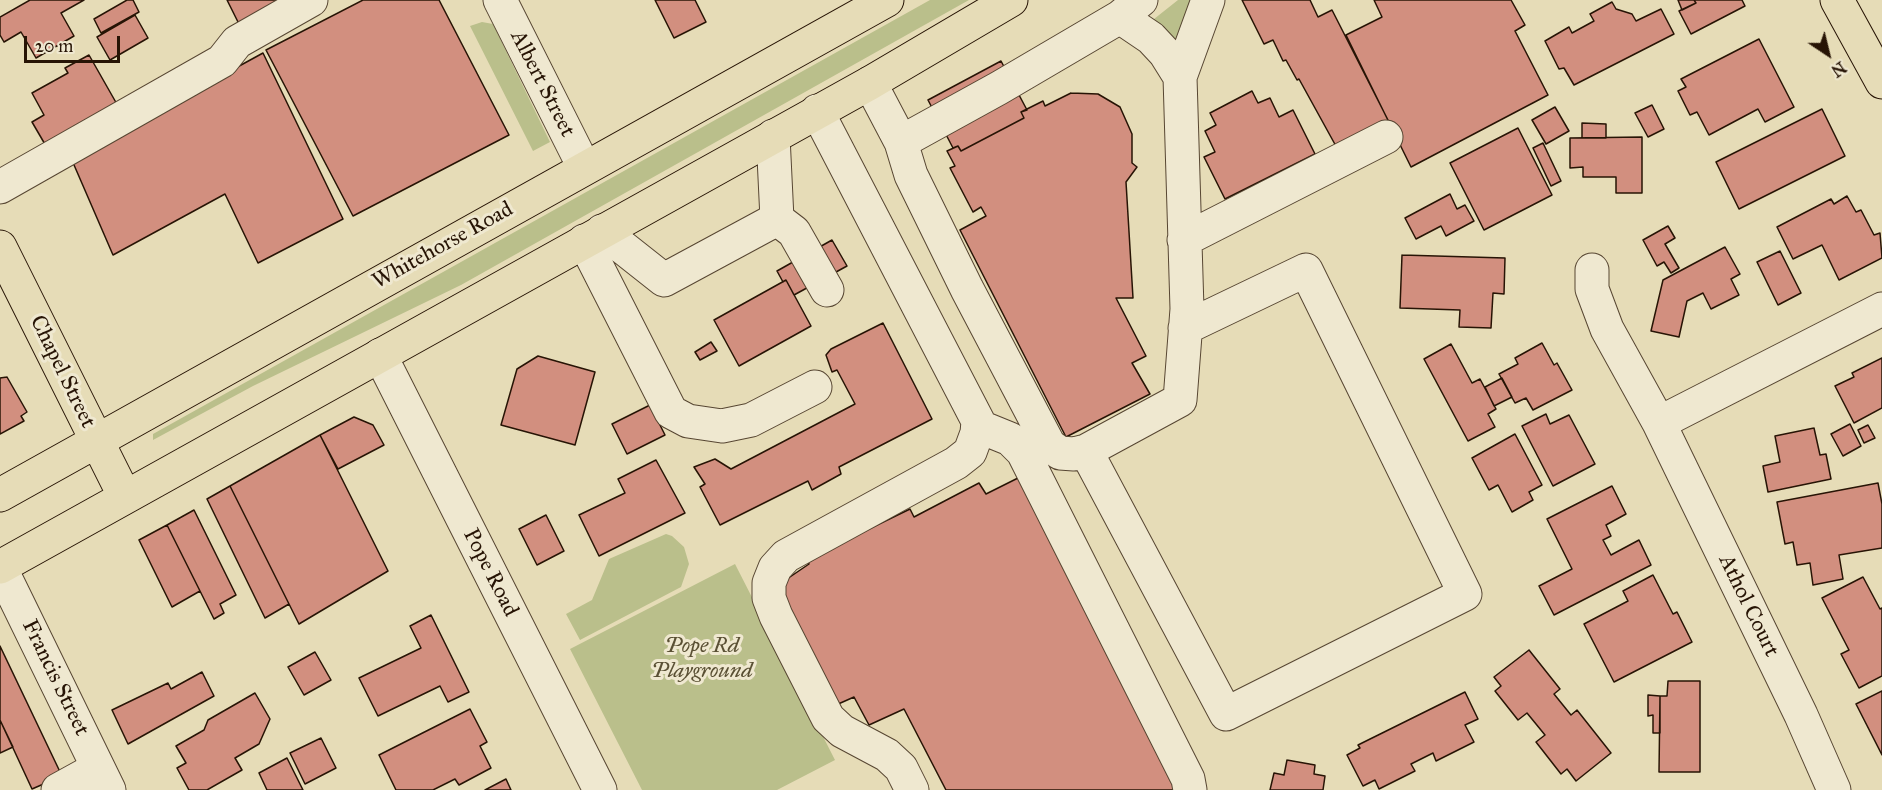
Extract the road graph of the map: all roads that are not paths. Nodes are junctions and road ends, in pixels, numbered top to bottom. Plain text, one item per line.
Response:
1 (312, 0) edge
2 (500, 0) edge
3 (888, 0) edge
4 (1011, 0) edge
5 (1208, 0) edge
6 (1837, 0) edge
7 (1130, 9) edge
8 (1180, 77) junction
9 (1882, 82) edge
10 (870, 83) junction
11 (817, 111) junction
12 (773, 136) junction
13 (1386, 137) dead end
14 (901, 142) junction
15 (584, 167) junction
16 (0, 187) edge
17 (777, 219) junction
18 (593, 236) junction
19 (1184, 240) junction
20 (0, 247) edge
21 (1592, 270) dead end
22 (827, 290) dead end
23 (1882, 309) edge
24 (1185, 328) junction
25 (380, 355) junction
26 (815, 387) dead end
27 (1659, 423) junction
28 (978, 426) junction
29 (96, 442) junction
30 (1086, 451) junction
31 (0, 495) edge
32 (125, 497) junction
33 (0, 567) edge
34 (104, 779) edge
35 (58, 790) edge
36 (600, 790) edge
37 (912, 790) edge
38 (1190, 790) edge
39 (1834, 790) edge

1 - 16 street
2 - 15 street, Albert Street
3 - 15 main road, Whitehorse Road
4 - 10 main road
5 - 8 street
6 - 9 main road
7 - 8 street
7 - 14 street
8 - 19 street
10 - 11 main road
10 - 14 street
11 - 12 main road
11 - 28 street
12 - 17 street
12 - 18 main road
13 - 19 street
14 - 30 street
15 - 29 main road, Whitehorse Road
17 - 18 street
17 - 22 street
18 - 25 main road
18 - 26 street
19 - 24 street
20 - 29 main road, Chapel Street
21 - 27 street, Athol Court
23 - 27 street
24 - 30 street
24 - 30 street
25 - 32 main road
25 - 36 street, Pope Road
27 - 39 street, Athol Court
28 - 37 street
28 - 38 street
29 - 31 main road, Whitehorse Road
29 - 32 main road, Chapel Street
32 - 33 main road
33 - 34 street, Francis Street
34 - 35 street

